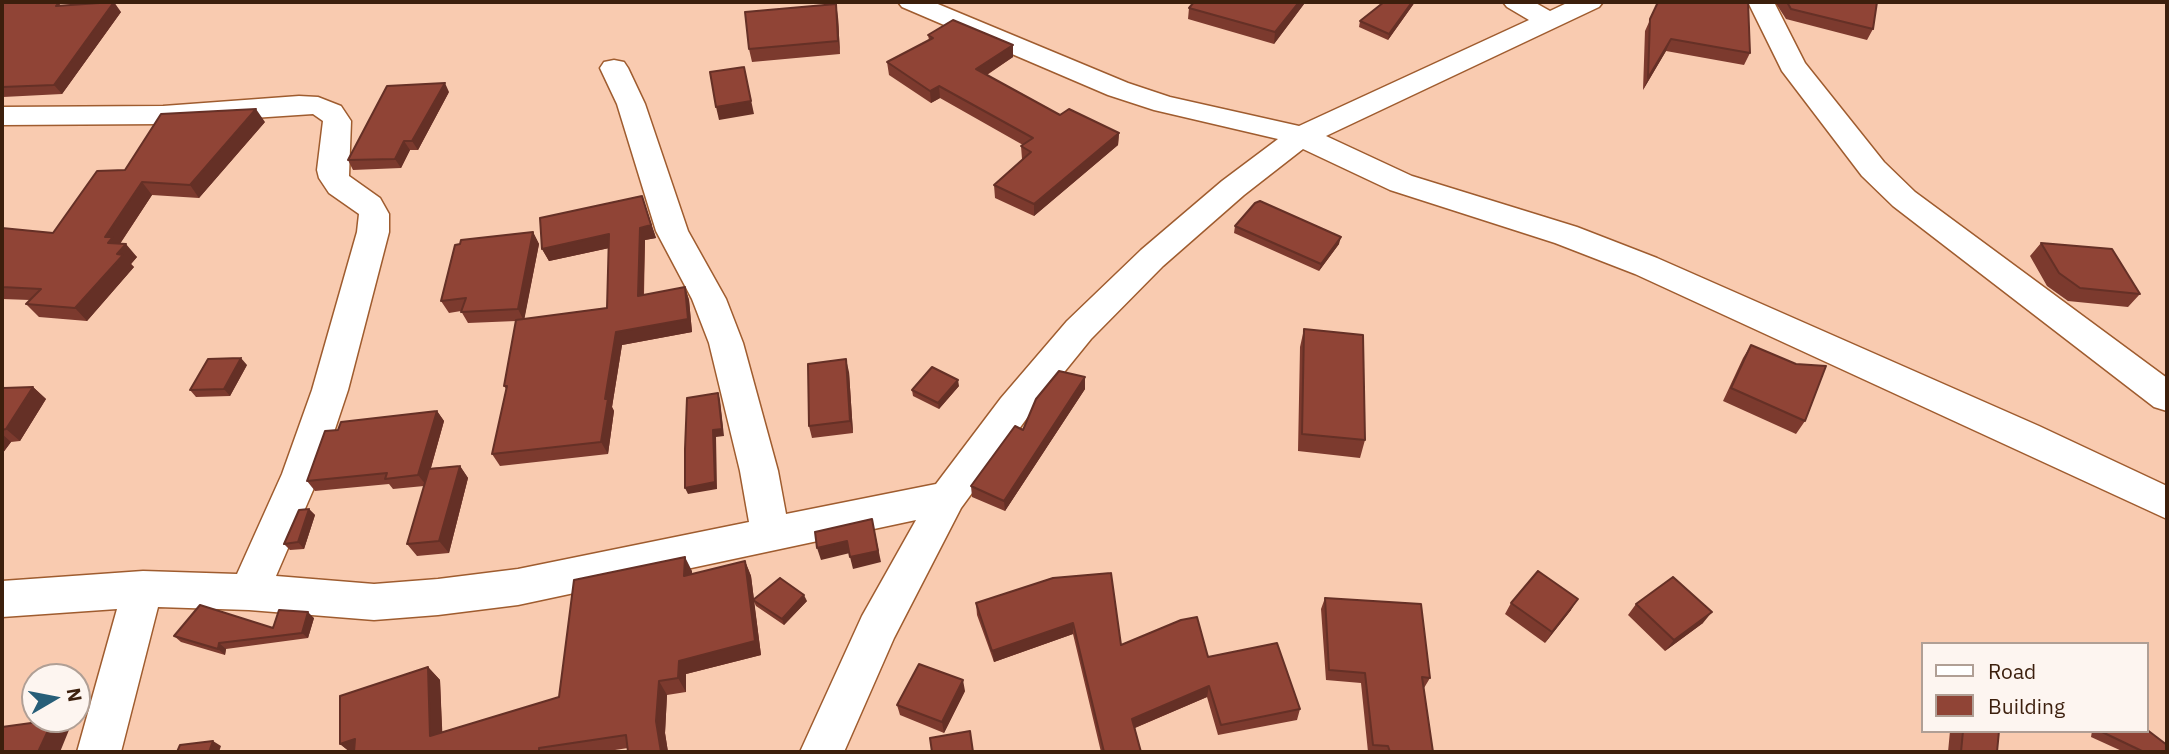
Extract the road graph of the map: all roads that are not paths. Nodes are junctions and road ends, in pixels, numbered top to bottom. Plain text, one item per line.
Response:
1 (911, 2) edge
2 (1516, 2) edge
3 (1590, 2) edge
4 (1761, 2) edge
5 (1547, 20) junction
6 (614, 68) dead end
7 (2, 116) edge
8 (1301, 136) junction
9 (2167, 397) edge
10 (948, 497) junction
11 (2167, 503) edge
12 (770, 533) junction
13 (143, 589) junction
14 (249, 592) junction
15 (2, 599) edge
16 (99, 752) edge
17 (822, 752) edge

1 - 8 street
2 - 5 street
3 - 5 street
4 - 9 street
5 - 8 street
6 - 12 street
7 - 14 street
8 - 10 street
8 - 11 street
10 - 12 street
10 - 17 street
12 - 14 street
13 - 14 street
13 - 15 street
13 - 16 street

